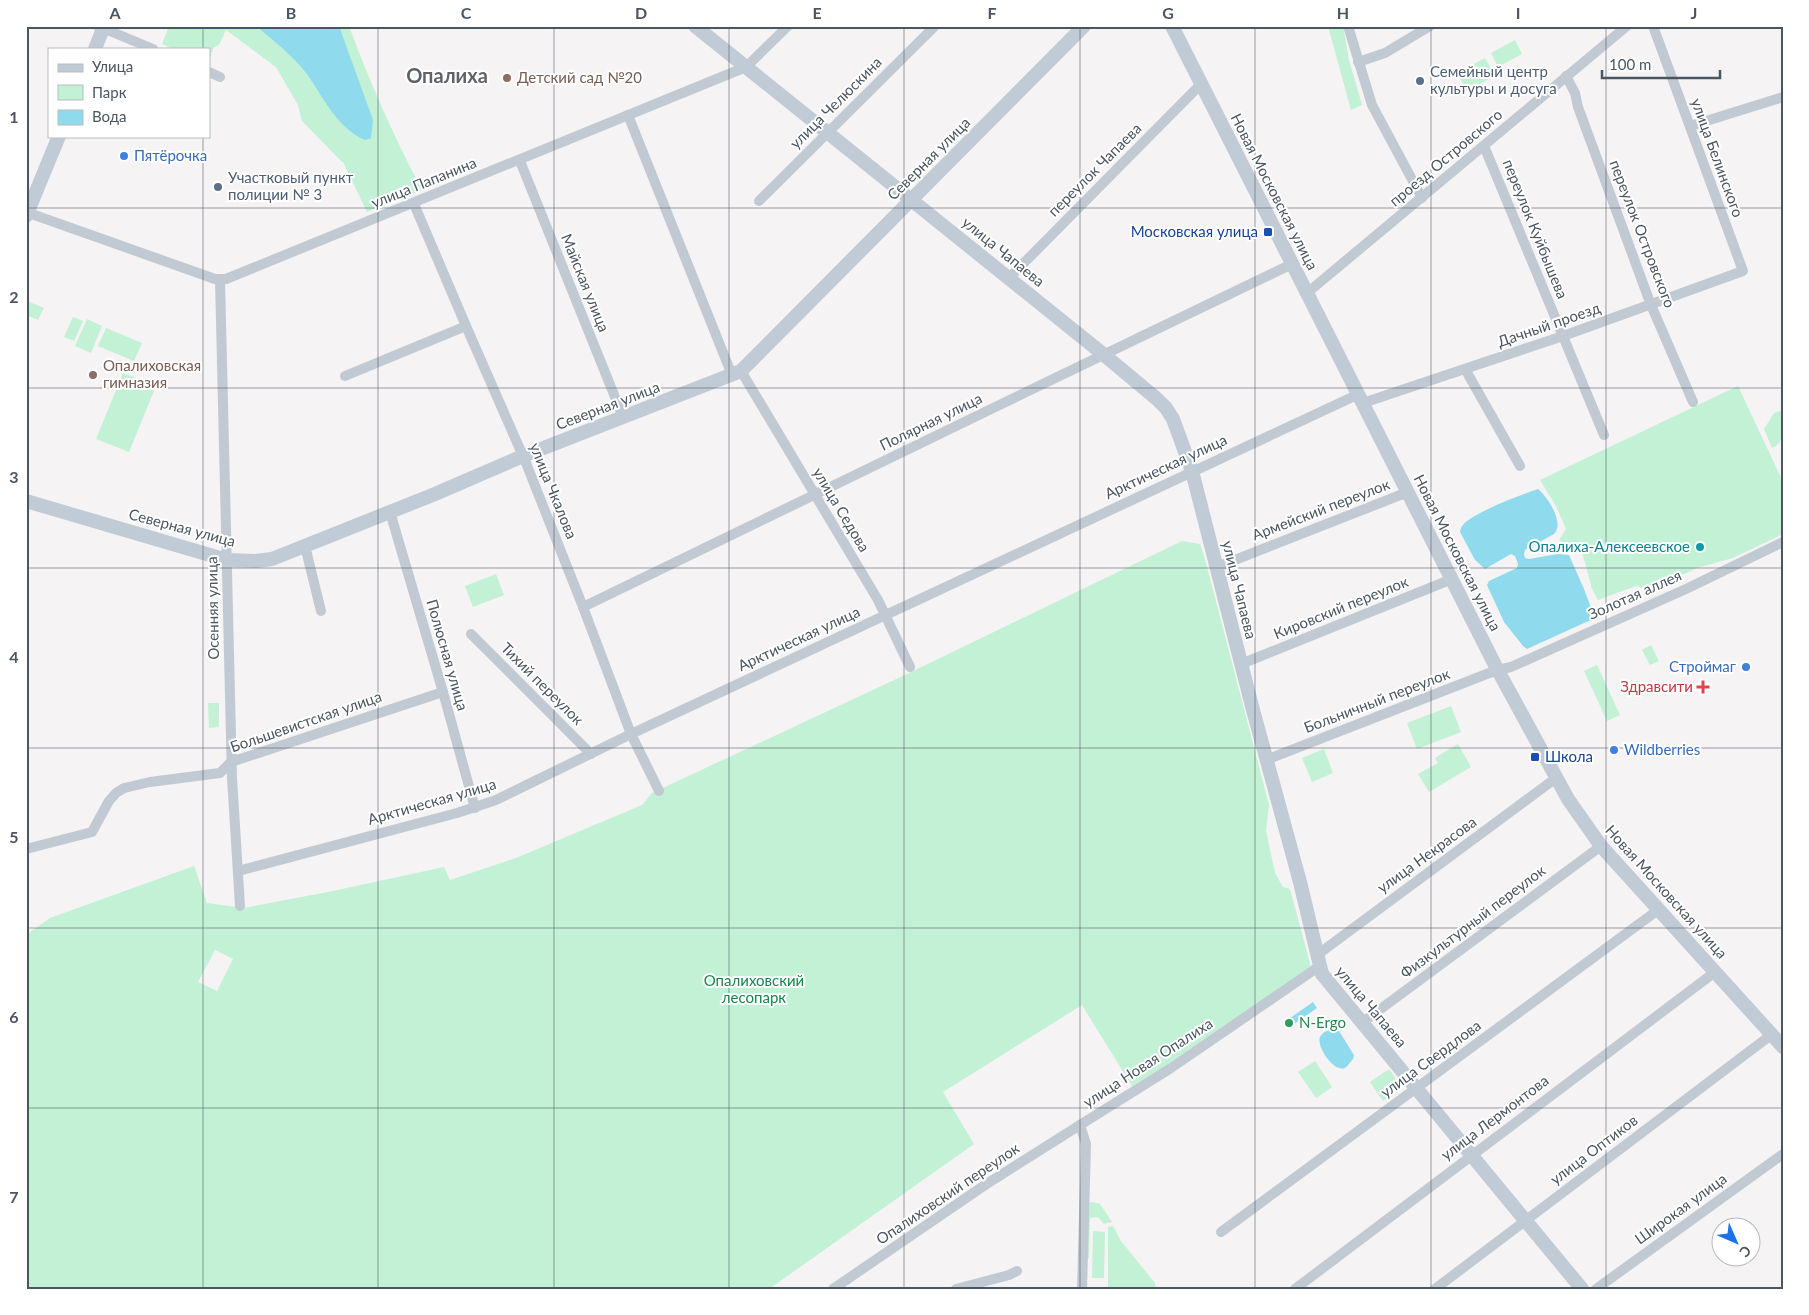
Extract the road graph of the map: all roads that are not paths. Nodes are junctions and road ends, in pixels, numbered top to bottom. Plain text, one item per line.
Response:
1 (695, 26) edge
2 (788, 26) edge
3 (935, 26) edge
4 (1084, 26) edge
5 (1172, 26) edge
6 (1348, 26) edge
7 (1430, 26) edge
8 (1626, 26) edge
9 (1653, 26) edge
10 (102, 27) edge
11 (95, 48) edge
12 (151, 48) edge
13 (1358, 62) junction
14 (746, 67) junction
15 (210, 72) edge
16 (220, 76) dead end
17 (1566, 76) junction
18 (1202, 83) junction
19 (1783, 97) edge
20 (628, 115) junction
21 (1690, 126) junction
22 (828, 133) junction
23 (58, 138) edge
24 (1484, 146) junction
25 (520, 161) junction
26 (1422, 198) junction
27 (912, 199) junction
28 (759, 201) dead end
29 (414, 204) junction
30 (27, 214) edge
31 (1292, 264) junction
32 (1742, 271) joint
33 (1009, 278) junction
34 (220, 280) junction
35 (1307, 293) junction
36 (1651, 305) junction
37 (466, 326) junction
38 (1563, 336) junction
39 (1103, 354) junction
40 (1465, 369) junction
41 (737, 373) junction
42 (345, 376) dead end
43 (1361, 398) junction
44 (1693, 402) dead end
45 (623, 417) junction
46 (1604, 434) dead end
47 (524, 456) junction
48 (1520, 466) dead end
49 (1192, 471) junction
50 (1408, 492) junction
51 (815, 496) junction
52 (26, 501) edge
53 (390, 512) junction
54 (1783, 542) edge
55 (305, 546) junction
56 (227, 560) junction
57 (1217, 567) junction
58 (1452, 579) junction
59 (583, 607) junction
60 (321, 612) dead end
61 (885, 616) junction
62 (471, 634) dead end
63 (1241, 664) junction
64 (910, 667) dead end
65 (1498, 670) junction
66 (443, 692) junction
67 (631, 734) junction
68 (591, 754) junction
69 (1266, 760) junction
70 (231, 762) junction
71 (1556, 778) junction
72 (659, 791) dead end
73 (475, 808) junction
74 (1601, 846) junction
75 (26, 850) edge
76 (238, 872) junction
77 (240, 906) dead end
78 (1658, 910) junction
79 (1318, 961) junction
80 (1715, 972) junction
81 (1363, 1022) junction
82 (1771, 1035) junction
83 (1783, 1048) edge
84 (1417, 1088) junction
85 (1080, 1125) junction
86 (1471, 1154) junction
87 (1783, 1154) edge
88 (1526, 1220) junction
89 (1221, 1232) dead end
90 (1017, 1271) dead end
91 (833, 1289) edge
92 (956, 1289) edge
93 (1082, 1289) edge
94 (1295, 1289) edge
95 (1435, 1289) edge
96 (1582, 1289) edge
97 (1596, 1289) edge

1 - 14 street, улица Чапаева
2 - 14 street, улица Папанина
3 - 22 street, улица Челюскина
4 - 27 street, Северная улица
5 - 18 street, Новая Московская улица
6 - 13 street
7 - 13 street
8 - 17 street, проезд Островского
9 - 21 street, улица Белинского
10 - 11 street
10 - 12 street
13 - 26 street
14 - 20 street, улица Папанина
14 - 22 street, улица Чапаева
15 - 16 street
17 - 24 street, проезд Островского
17 - 36 street, переулок Островского
18 - 31 street, Новая Московская улица
18 - 33 street, переулок Чапаева
19 - 21 street
20 - 25 street, улица Папанина
20 - 41 street, улица Седова
21 - 32 street, улица Белинского
22 - 27 street, улица Чапаева
22 - 28 street, улица Челюскина
23 - 30 street
24 - 26 street, проезд Островского
24 - 38 street, переулок Куйбышева
25 - 29 street, улица Папанина
25 - 45 street, Майская улица
26 - 35 street, проезд Островского
27 - 33 street, улица Чапаева
27 - 41 street, Северная улица
29 - 34 street, улица Папанина
29 - 37 street, улица Чкалова
30 - 34 street
31 - 35 street, Новая Московская улица
31 - 39 street, Полярная улица
32 - 36 street, Дачный проезд
33 - 39 street, улица Чапаева
34 - 56 street, Осенняя улица
35 - 43 street, Новая Московская улица
36 - 38 street, Дачный проезд
36 - 44 street, переулок Островского
37 - 42 street
37 - 47 street, улица Чкалова
38 - 40 street, Дачный проезд
38 - 46 street, переулок Куйбышева
39 - 49 street, улица Чапаева
39 - 51 street, Полярная улица
40 - 43 street, Дачный проезд
40 - 48 street
41 - 45 street, Северная улица
41 - 51 street, улица Седова
43 - 49 street, Арктическая улица
43 - 50 street, Новая Московская улица
45 - 47 street, Северная улица
47 - 53 street, Северная улица
47 - 59 street, улица Чкалова
49 - 57 street, улица Чапаева
49 - 61 street, Арктическая улица
50 - 57 street, Армейский переулок
50 - 58 street, Новая Московская улица
51 - 59 street, Полярная улица
51 - 61 street, улица Седова
52 - 56 street, Северная улица
53 - 55 street, Северная улица
53 - 66 street, Полюсная улица
54 - 65 street, Золотая аллея
55 - 56 street, Северная улица
55 - 60 street
56 - 70 street, Осенняя улица
57 - 63 street, улица Чапаева
58 - 63 street, Кировский переулок
58 - 65 street, Новая Московская улица
59 - 67 street, улица Чкалова
61 - 64 street, улица Седова
61 - 67 street, Арктическая улица
62 - 68 street, Тихий переулок
63 - 69 street, улица Чапаева
65 - 69 street, Больничный переулок
65 - 71 street, Новая Московская улица
66 - 70 street, Большевистская улица
66 - 73 street, Полюсная улица
67 - 68 street, Арктическая улица
67 - 72 street, улица Чкалова
68 - 73 street, Арктическая улица
69 - 79 street, улица Чапаева
70 - 75 street, Большевистская улица
70 - 76 street, Осенняя улица
71 - 74 street, Новая Московская улица
71 - 79 street, улица Некрасова
73 - 76 street, Арктическая улица
74 - 78 street, Новая Московская улица
74 - 81 street, Физкультурный переулок
76 - 77 street, Осенняя улица
78 - 80 street, Новая Московская улица
78 - 84 street, улица Свердлова
79 - 81 street, улица Чапаева
79 - 85 street, улица Новая Опалиха
80 - 82 street, Новая Московская улица
80 - 86 street, улица Лермонтова
81 - 84 street, улица Чапаева
82 - 83 street, Новая Московская улица
82 - 88 street, улица Оптиков
84 - 86 street, улица Чапаева
84 - 89 street, улица Свердлова
85 - 91 street, Опалиховский переулок
85 - 93 street, улица Новая Опалиха
86 - 88 street, улица Чапаева
86 - 94 street, улица Лермонтова
87 - 97 street, Широкая улица
88 - 95 street, улица Оптиков
88 - 96 street, улица Чапаева
90 - 92 street

